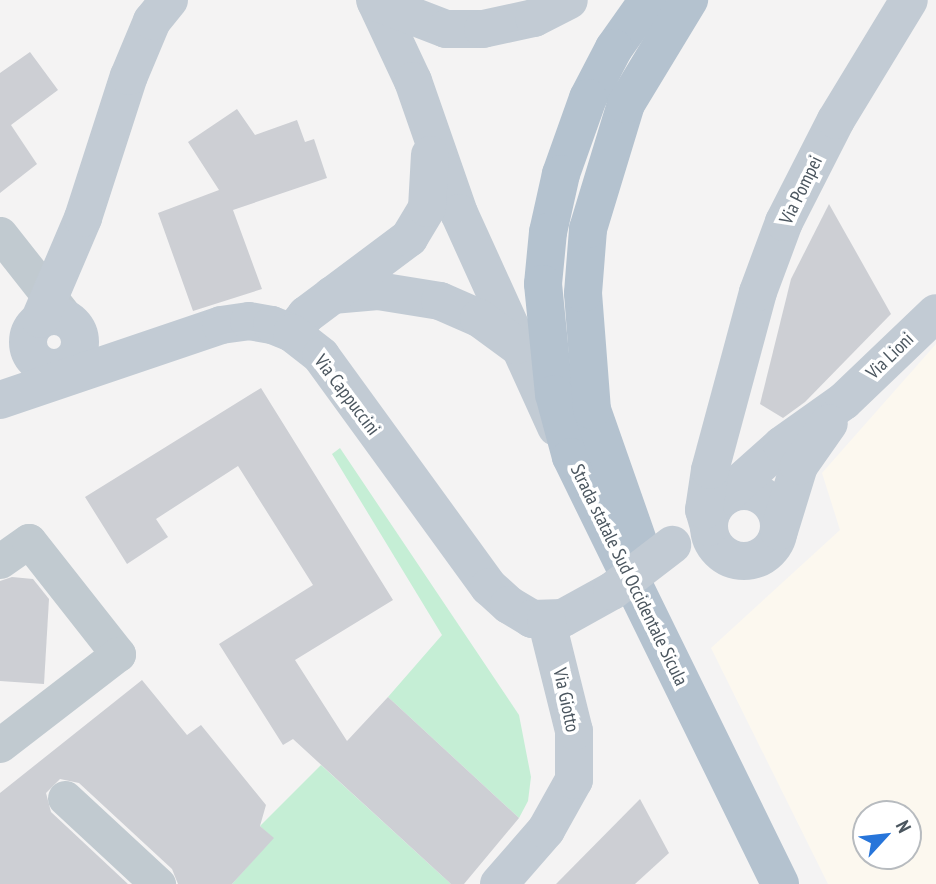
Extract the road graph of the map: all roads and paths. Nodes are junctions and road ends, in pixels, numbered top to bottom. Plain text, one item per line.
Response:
1 (169, 0) edge
2 (569, 0) edge
3 (648, 0) edge
4 (689, 0) edge
5 (909, 0) edge
6 (375, 1) edge
7 (428, 121) junction
8 (459, 213) junction
9 (9, 245) edge
10 (378, 291) junction
11 (332, 295) junction
12 (936, 313) edge
13 (292, 333) junction
14 (55, 338) junction
15 (516, 345) junction
16 (1, 395) edge
17 (844, 401) junction
18 (732, 410) junction
19 (782, 445) junction
20 (571, 457) junction
21 (727, 506) junction
22 (779, 531) junction
23 (0, 561) edge
24 (546, 619) junction
25 (0, 745) edge
26 (718, 749) junction
27 (65, 798) dead end
28 (158, 884) edge
29 (499, 884) edge
30 (780, 884) edge

1 - 14 street
2 - 6 street
3 - 20 main road, Strada statale Sud Occidentale Sicula
4 - 26 main road, Strada statale Sud Occidentale Sicula
5 - 18 street, Via Pompei
6 - 7 street
7 - 8 street
7 - 11 street
8 - 10 street
8 - 15 street
9 - 14 street
10 - 11 street
10 - 15 street
11 - 13 street
12 - 17 street, Via Lioni
13 - 14 street, Via Cappuccini
13 - 24 street, Via Cappuccini
14 - 16 street, Via Cappuccini
14 - 16 street
15 - 20 street
17 - 19 street
17 - 22 street
18 - 19 street
18 - 21 street, Via Pompei
19 - 21 street
20 - 26 main road, Strada statale Sud Occidentale Sicula
21 - 22 street
21 - 22 street
21 - 24 street, bridge
23 - 25 street
24 - 29 street, Via Giotto
26 - 30 main road, Strada statale Sud Occidentale Sicula
27 - 28 street

